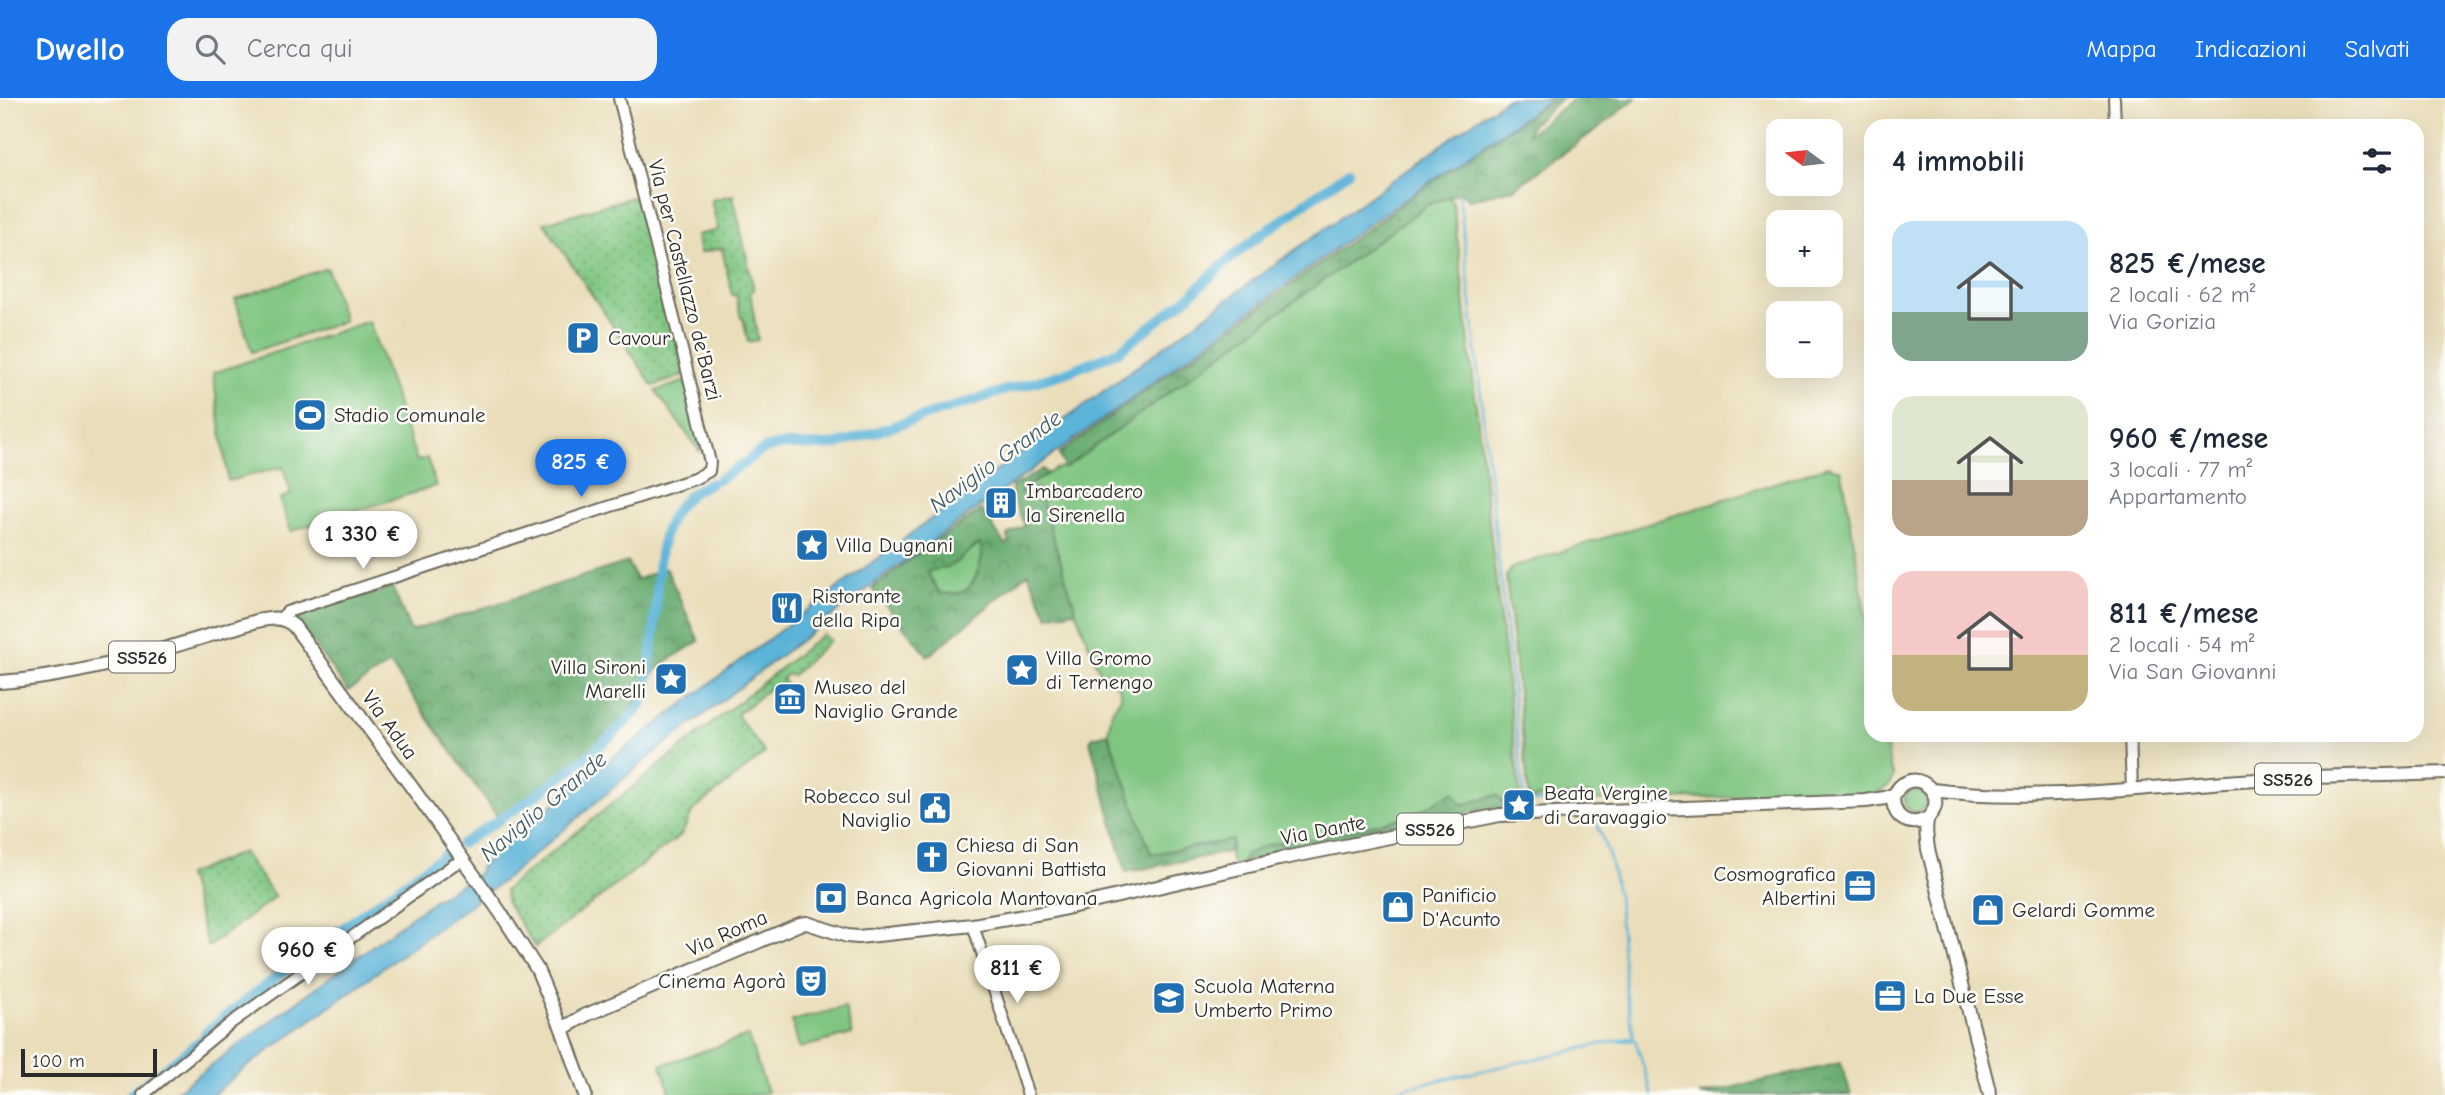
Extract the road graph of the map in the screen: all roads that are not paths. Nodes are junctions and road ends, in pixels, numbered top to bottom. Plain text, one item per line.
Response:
1 (619, 98) edge
2 (2114, 98) edge
3 (2115, 119) edge
4 (281, 618) junction
5 (0, 682) edge
6 (2130, 742) edge
7 (2445, 773) edge
8 (2132, 789) junction
9 (1932, 790) junction
10 (1895, 794) junction
11 (1966, 794) junction
12 (1935, 807) junction
13 (1927, 818) junction
14 (1908, 822) junction
15 (1931, 860) junction
16 (466, 865) junction
17 (973, 925) junction
18 (550, 999) junction
19 (586, 1015) junction
20 (562, 1029) junction
21 (143, 1095) edge
22 (585, 1095) edge
23 (1028, 1095) edge
24 (1990, 1095) edge

1 - 4 street, Via per Castellazzo de'Barzi
2 - 3 street
4 - 5 main road, SS526
4 - 16 main road, Via Adua
6 - 8 street
7 - 8 main road, SS526
8 - 11 main road, SS526
9 - 10 main road, SS526
9 - 11 main road, SS526
9 - 12 main road
10 - 14 main road
10 - 17 main road, Via Dante / SS526
11 - 12 main road, SS526
12 - 13 main road
13 - 14 main road
13 - 15 main road
14 - 15 main road
15 - 24 main road
16 - 18 main road, Via Adua
16 - 21 street
17 - 19 main road, Via Roma / SS526
17 - 23 street
18 - 19 main road
18 - 20 main road
19 - 20 main road, Via Roma
20 - 22 main road

